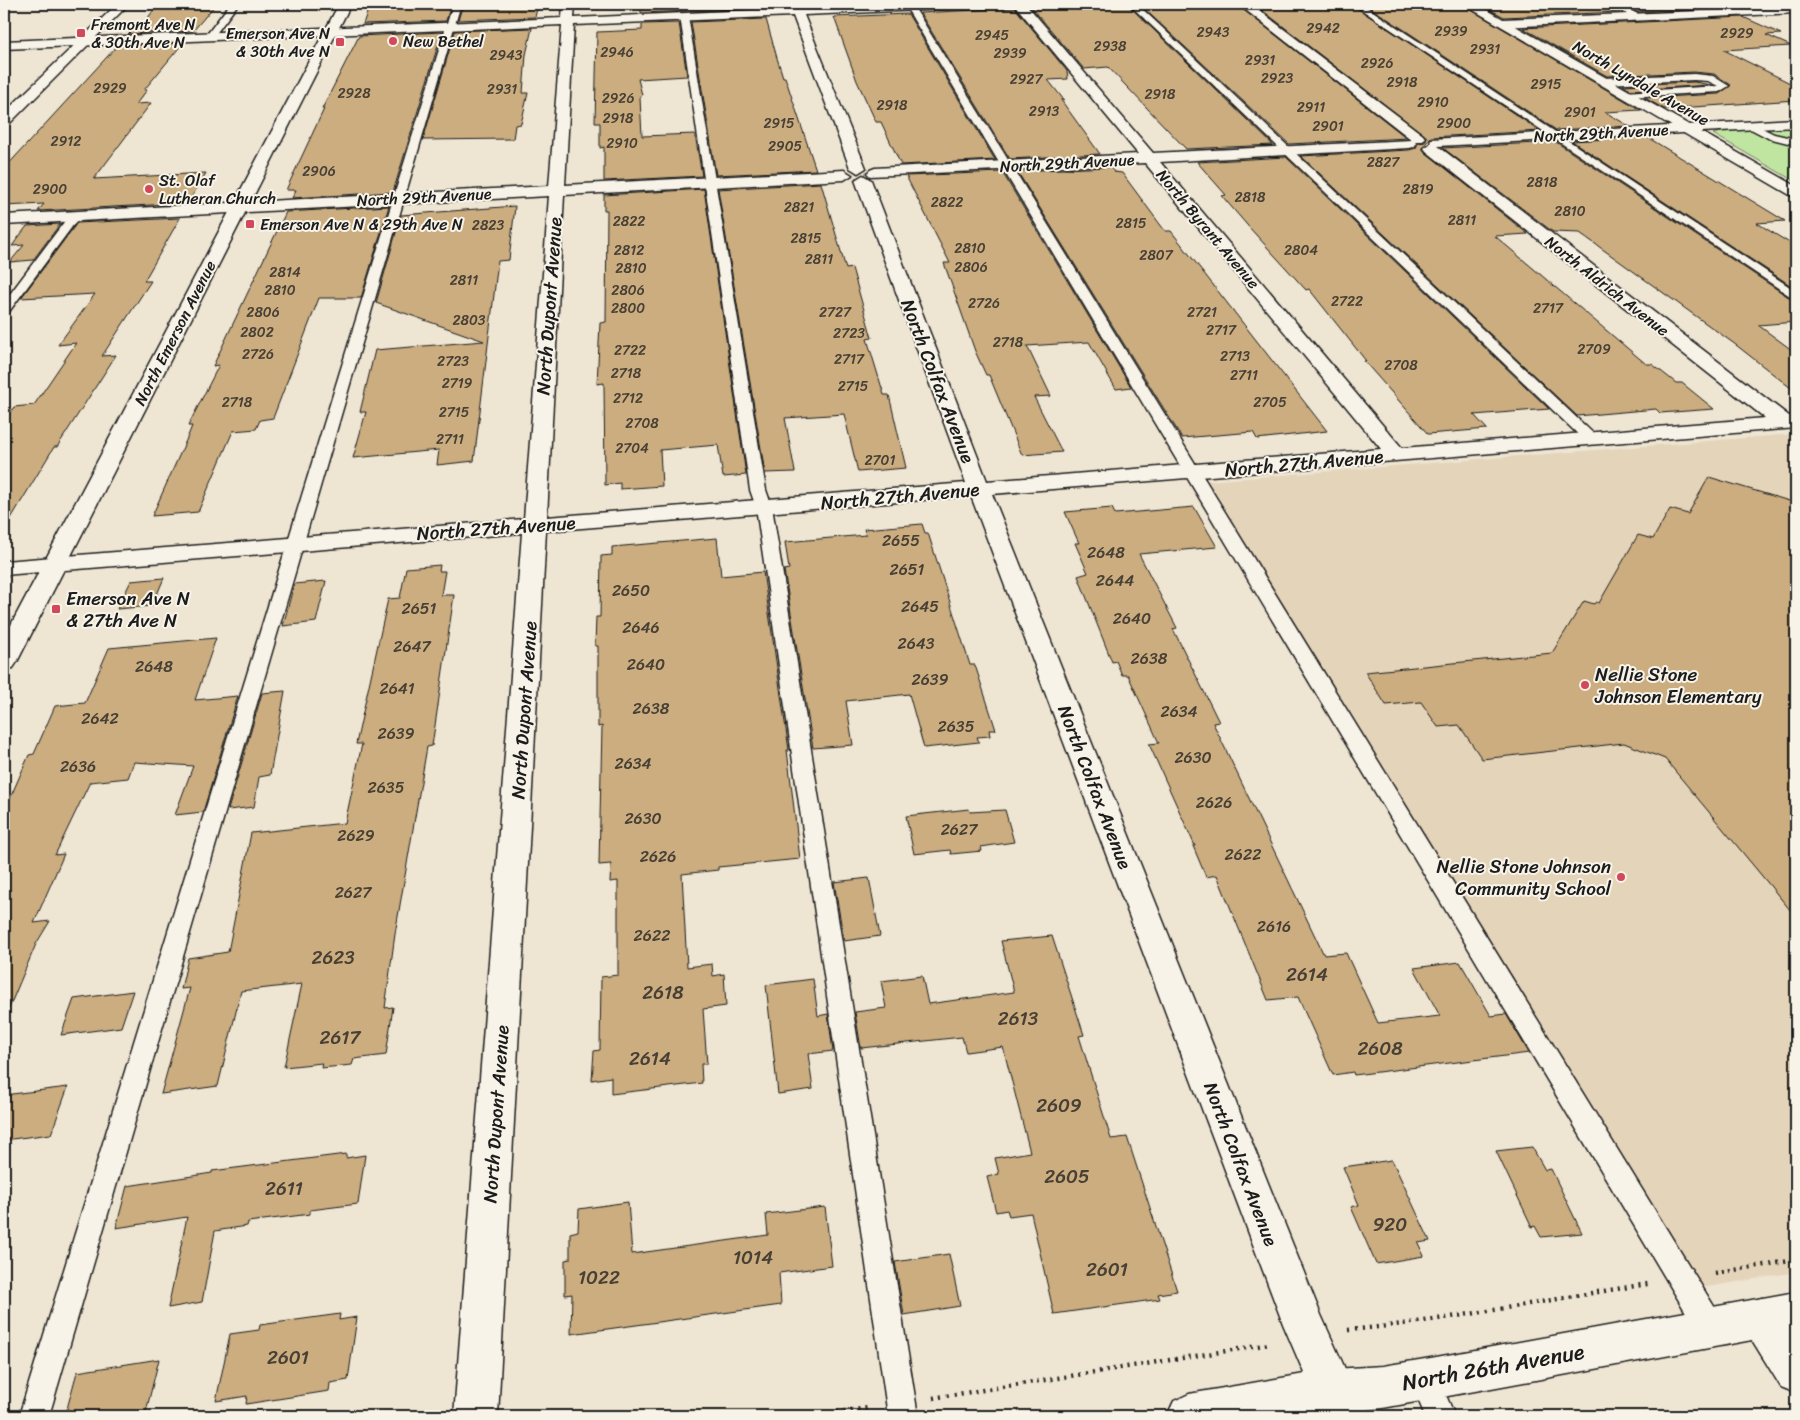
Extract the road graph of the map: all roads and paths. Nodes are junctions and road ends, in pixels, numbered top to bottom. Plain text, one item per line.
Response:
1 (8, 4) edge
2 (123, 4) edge
3 (234, 4) edge
4 (345, 4) edge
5 (457, 4) edge
6 (990, 4) edge
7 (1020, 4) edge
8 (1133, 4) edge
9 (1244, 4) edge
10 (1357, 4) edge
11 (1469, 4) edge
12 (1613, 4) edge
13 (1749, 4) edge
14 (830, 7) edge
15 (910, 7) junction
16 (4, 8) edge
17 (1796, 10) edge
18 (797, 11) junction
19 (1766, 11) junction
20 (569, 13) edge
21 (684, 16) junction
22 (1639, 17) junction
23 (1790, 22) dead end
24 (1503, 23) junction
25 (449, 28) junction
26 (330, 32) junction
27 (209, 37) junction
28 (86, 42) junction
29 (4, 45) edge
30 (1604, 81) junction
31 (1627, 94) junction
32 (4, 121) edge
33 (1796, 122) edge
34 (1750, 125) junction
35 (1687, 129) junction
36 (1555, 136) junction
37 (1796, 142) edge
38 (1424, 143) junction
39 (1289, 150) junction
40 (1149, 158) junction
41 (1006, 166) junction
42 (860, 174) junction
43 (710, 182) junction
44 (556, 190) junction
45 (1796, 192) edge
46 (398, 199) junction
47 (241, 207) junction
48 (74, 216) junction
49 (4, 220) edge
50 (1796, 296) edge
51 (4, 310) edge
52 (1790, 423) edge
53 (1591, 439) junction
54 (1397, 455) junction
55 (1193, 472) junction
56 (980, 490) junction
57 (764, 507) junction
58 (536, 525) junction
59 (296, 544) junction
60 (55, 564) junction
61 (4, 568) edge
62 (4, 662) edge
63 (1796, 1260) edge
64 (1682, 1279) junction
65 (1779, 1315) edge
66 (1710, 1326) junction
67 (1354, 1328) dead end
68 (1272, 1344) dead end
69 (1796, 1372) edge
70 (1432, 1398) edge
71 (1312, 1402) edge
72 (902, 1410) edge
73 (34, 1416) edge
74 (476, 1416) edge
75 (809, 1416) edge
76 (1189, 1416) edge

1 - 16 lane
2 - 28 street
3 - 27 lane
4 - 26 street, North Emerson Avenue
5 - 25 lane
6 - 15 street
7 - 40 street, North Byrant Avenue
8 - 39 lane
9 - 38 street, North Aldrich Avenue
10 - 36 lane
11 - 24 street, North Lyndale Avenue
12 - 22 lane
13 - 19 street
14 - 15 street
14 - 18 street
15 - 41 lane
17 - 19 street
18 - 21 street
18 - 42 street, North Colfax Avenue
19 - 22 street
19 - 23 street
20 - 21 street
20 - 25 street
20 - 44 street, North Dupont Avenue
21 - 43 lane
22 - 24 street
24 - 30 street, North Lyndale Avenue
25 - 26 street
25 - 46 lane
26 - 27 street
26 - 47 street, North Emerson Avenue
27 - 28 street
28 - 29 street
28 - 32 street
30 - 31 street, North Lyndale Avenue
30 - 31 lane
31 - 35 street, North Lyndale Avenue
33 - 34 street, North 29th Avenue
34 - 35 street, North 29th Avenue
34 - 37 lane
35 - 36 street, North 29th Avenue
35 - 45 street, North Lyndale Avenue
36 - 38 street, North 29th Avenue
36 - 50 lane
38 - 39 street, North 29th Avenue
38 - 52 street, North Aldrich Avenue
39 - 40 street, North 29th Avenue
39 - 53 lane
40 - 41 street, North 29th Avenue
40 - 54 street, North Byrant Avenue
41 - 42 street, North 29th Avenue
41 - 55 lane
42 - 43 street, North 29th Avenue
42 - 56 street, North Colfax Avenue
43 - 44 street, North 29th Avenue
43 - 57 lane
44 - 46 street, North 29th Avenue
44 - 58 street, North Dupont Avenue
46 - 47 street, North 29th Avenue
46 - 59 lane
47 - 48 street, North 29th Avenue
47 - 60 street, North Emerson Avenue
48 - 49 street, North 29th Avenue
48 - 51 lane
52 - 53 street, North 27th Avenue
53 - 54 street, North 27th Avenue
54 - 55 street, North 27th Avenue
55 - 56 street, North 27th Avenue
55 - 64 lane
56 - 57 street, North 27th Avenue
56 - 71 street, North Colfax Avenue
57 - 58 street, North 27th Avenue
57 - 72 lane
58 - 59 street, North 27th Avenue
58 - 74 street, North Dupont Avenue
59 - 60 street, North 27th Avenue
59 - 73 lane
60 - 61 street, North 27th Avenue
60 - 62 street, North Emerson Avenue
63 - 64 path
64 - 66 lane
64 - 67 path
65 - 66 street, North 26th Avenue
65 - 69 street
66 - 70 street, North 26th Avenue
68 - 72 path
70 - 71 street, North 26th Avenue
71 - 76 street, North 26th Avenue
72 - 75 path

